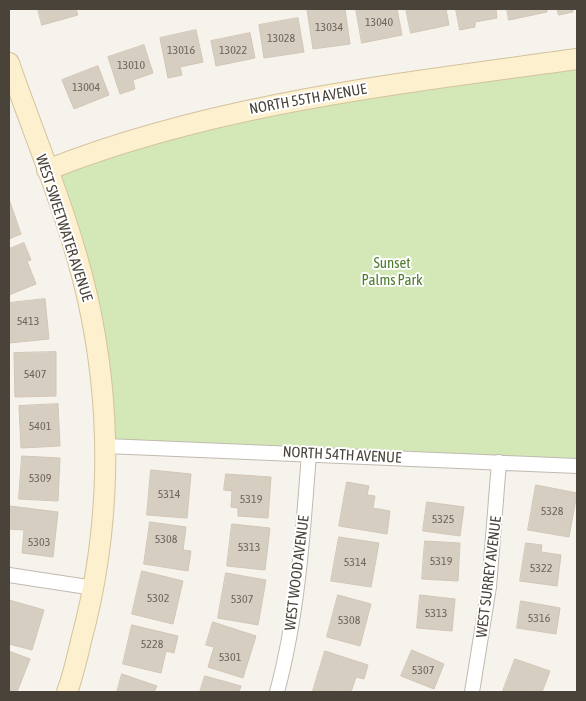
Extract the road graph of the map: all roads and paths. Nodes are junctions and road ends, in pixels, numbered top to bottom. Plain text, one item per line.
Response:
1 (577, 59) edge
2 (9, 63) edge
3 (47, 170) junction
4 (106, 446) junction
5 (309, 453) junction
6 (499, 462) junction
7 (577, 466) edge
8 (9, 575) edge
9 (94, 588) junction
10 (67, 692) edge
11 (277, 692) edge
12 (472, 692) edge

1 - 3 street, NORTH 55TH AVENUE
2 - 3 street, WEST SWEETWATER AVENUE
3 - 4 street, WEST SWEETWATER AVENUE
4 - 5 street, NORTH 54TH AVENUE
4 - 9 street, WEST SWEETWATER AVENUE
5 - 6 street, NORTH 54TH AVENUE
5 - 11 street, WEST WOOD AVENUE
6 - 7 street, NORTH 54TH AVENUE
6 - 12 street, WEST SURREY AVENUE
8 - 9 street
9 - 10 street, WEST SWEETWATER AVENUE

